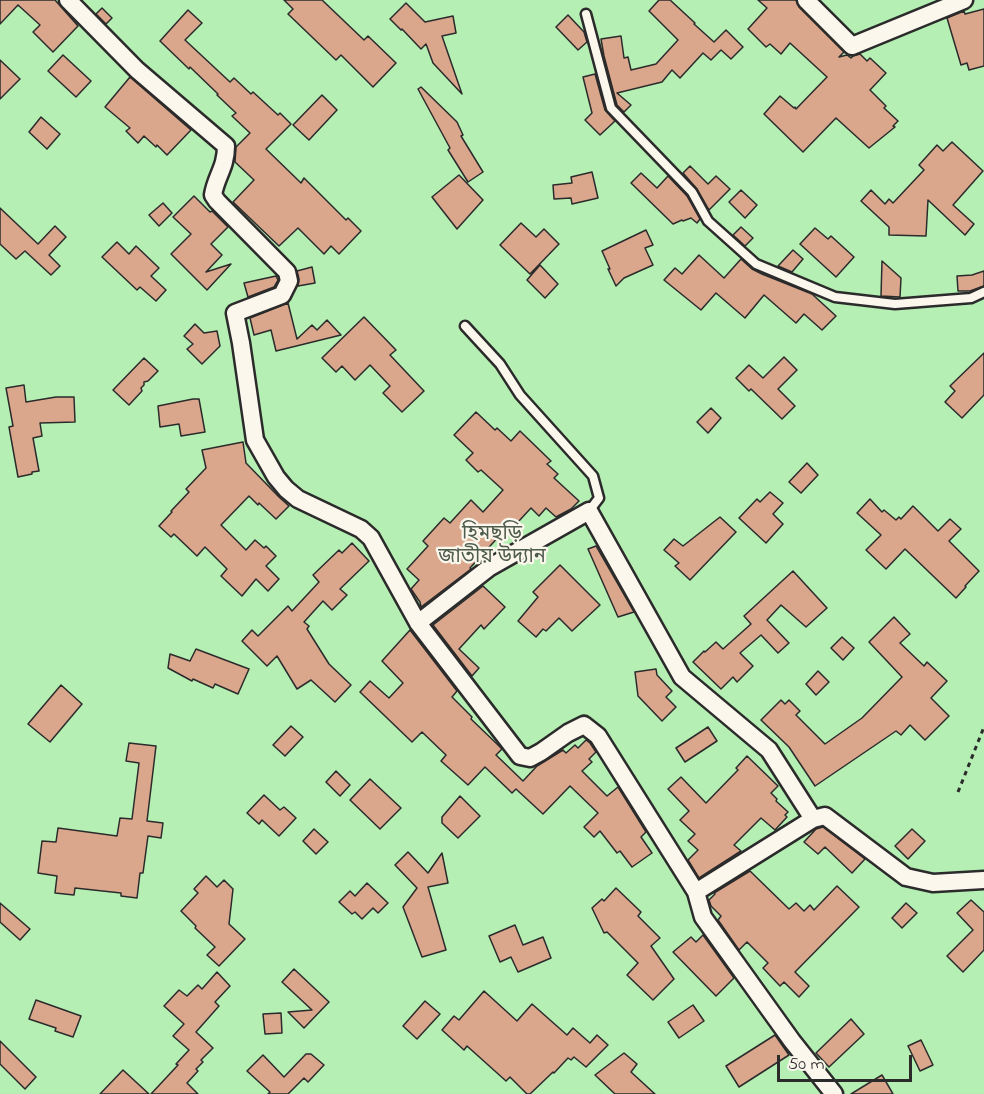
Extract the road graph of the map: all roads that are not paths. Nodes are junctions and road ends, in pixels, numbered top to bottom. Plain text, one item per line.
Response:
1 (68, 0) edge
2 (806, 0) edge
3 (964, 0) edge
4 (586, 14) dead end
5 (984, 292) edge
6 (465, 326) dead end
7 (589, 512) junction
8 (418, 623) junction
9 (813, 819) junction
10 (984, 880) edge
11 (696, 892) junction
12 (834, 1094) edge

1 - 8 street
2 - 3 street
4 - 5 lane
6 - 7 lane
7 - 8 street
7 - 9 street
8 - 11 street
9 - 10 street
9 - 11 street
11 - 12 street

